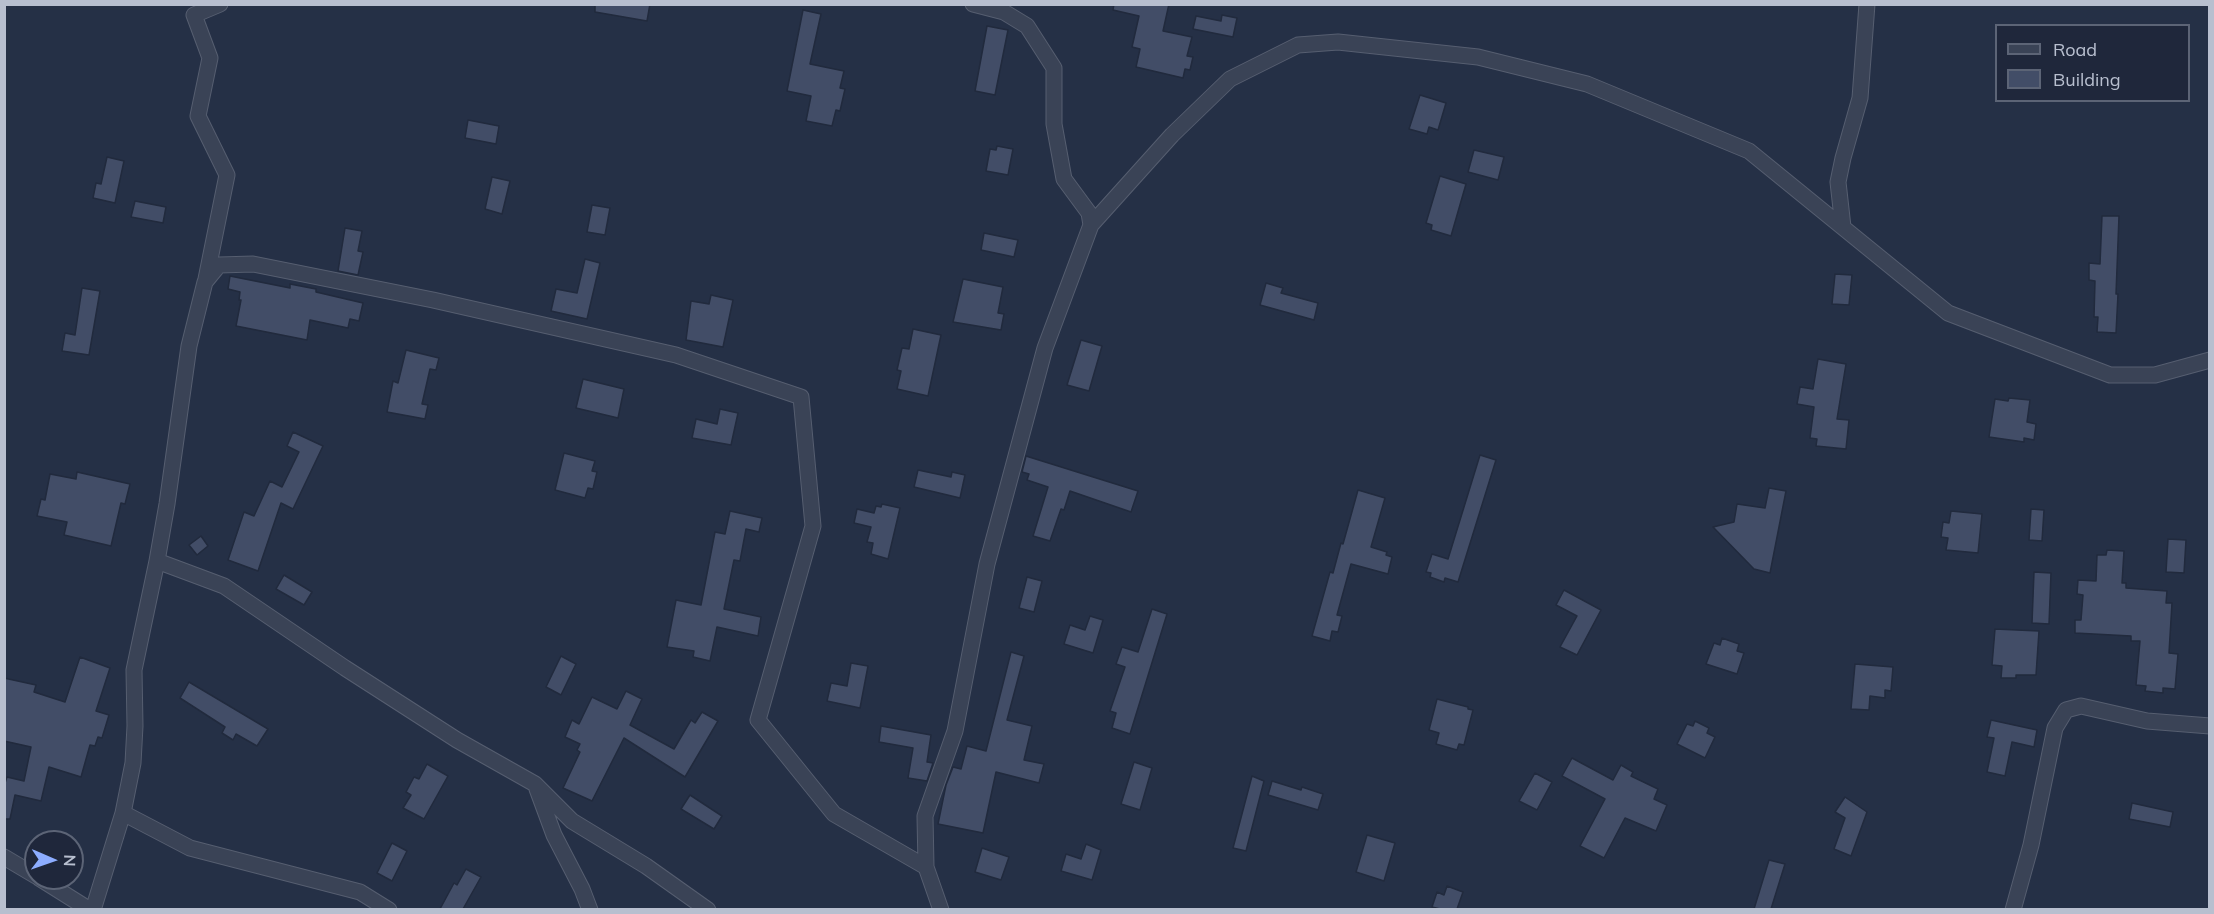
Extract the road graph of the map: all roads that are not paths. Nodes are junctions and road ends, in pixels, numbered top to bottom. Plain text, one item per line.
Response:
1 (220, 4) edge
2 (973, 4) edge
3 (1867, 4) edge
4 (1091, 225) junction
5 (1843, 227) junction
6 (205, 282) junction
7 (2210, 360) edge
8 (157, 561) junction
9 (2210, 726) edge
10 (535, 784) junction
11 (123, 813) junction
12 (4, 858) edge
13 (926, 867) junction
14 (24, 869) edge
15 (60, 890) edge
16 (92, 909) edge
17 (388, 909) edge
18 (590, 909) edge
19 (708, 909) edge
20 (941, 909) edge
21 (2013, 909) edge

1 - 6 street
2 - 4 street
3 - 5 street
4 - 5 street
4 - 13 street
5 - 7 street
6 - 8 street
6 - 13 street
8 - 10 street
8 - 11 street
9 - 21 street
10 - 18 street
10 - 19 street
11 - 16 street
11 - 17 street
12 - 14 street
13 - 20 street
15 - 16 street

